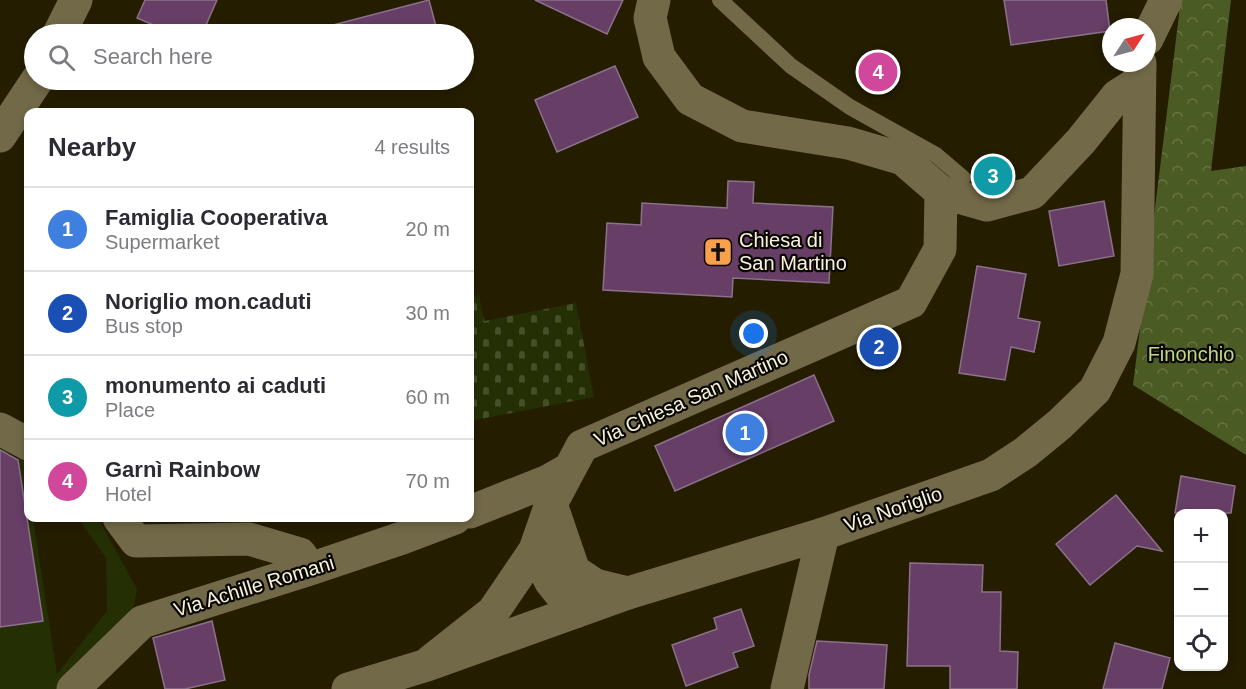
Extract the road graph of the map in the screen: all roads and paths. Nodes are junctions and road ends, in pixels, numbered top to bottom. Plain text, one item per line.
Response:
1 (76, 0) edge
2 (654, 0) edge
3 (720, 0) edge
4 (1141, 0) edge
5 (1166, 0) edge
6 (1141, 18) edge
7 (1156, 21) edge
8 (64, 24) edge
9 (1140, 72) edge
10 (30, 90) edge
11 (0, 136) edge
12 (952, 185) junction
13 (0, 429) edge
14 (24, 442) edge
15 (569, 470) junction
16 (551, 504) junction
17 (474, 510) edge
18 (122, 522) edge
19 (445, 522) edge
20 (824, 534) junction
21 (535, 550) junction
22 (310, 569) junction
23 (574, 571) junction
24 (628, 593) junction
25 (575, 612) junction
26 (427, 665) junction
27 (74, 689) edge
28 (348, 689) edge
29 (787, 689) edge

1 - 8 street
2 - 12 street
3 - 12 lane
4 - 6 street
5 - 7 street
9 - 12 street
9 - 20 street, Via Noriglio
10 - 11 street
12 - 15 street, Via Chiesa San Martino
13 - 14 street
15 - 16 street, Via Chiesa San Martino
15 - 17 street
16 - 21 street, Via Chiesa San Martino
16 - 23 street
18 - 22 street
19 - 22 street, Via Achille Romani
20 - 24 street, Via Noriglio
20 - 29 street
21 - 25 street
21 - 26 street, Via Chiesa San Martino
22 - 27 street, Via Achille Romani
23 - 24 street
23 - 25 street
24 - 25 street, Via Noriglio
25 - 26 street, Via Noriglio
26 - 28 street, Via Noriglio

